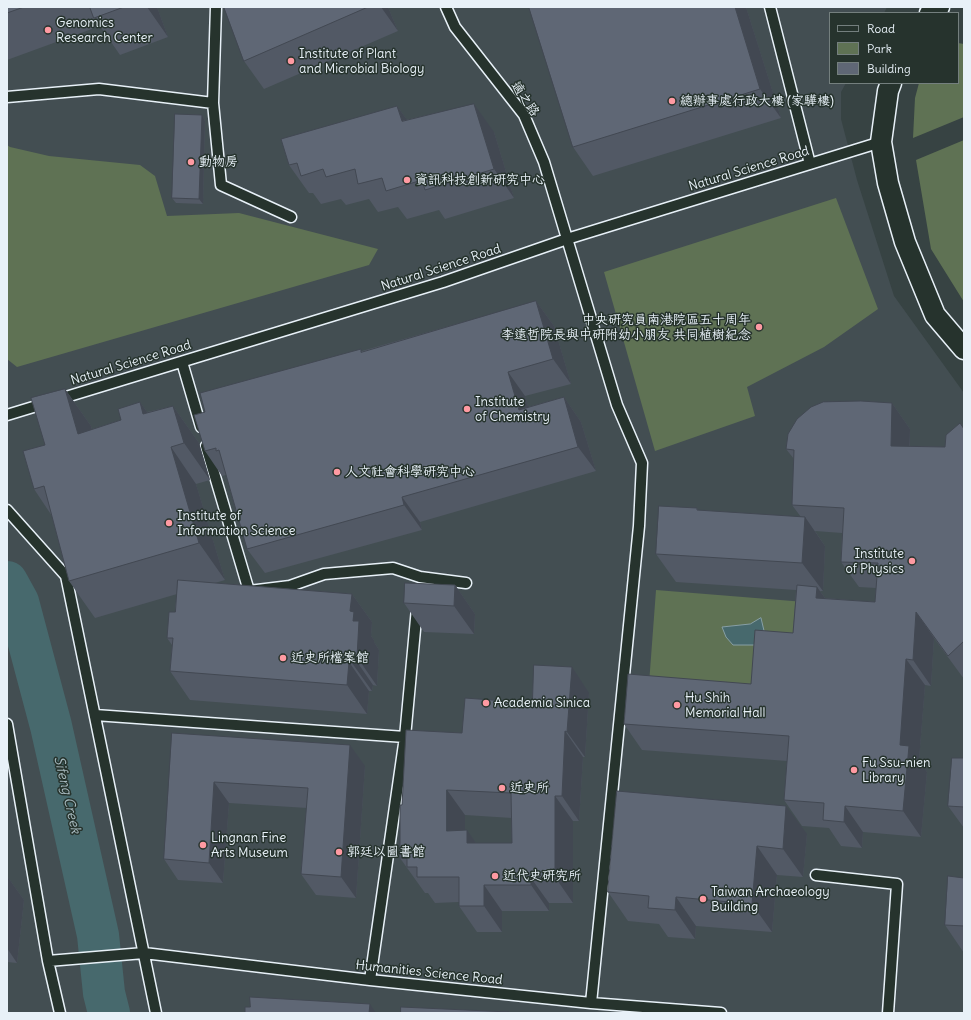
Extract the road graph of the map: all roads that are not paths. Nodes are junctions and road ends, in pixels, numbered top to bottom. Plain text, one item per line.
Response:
1 (216, 7) edge
2 (446, 7) edge
3 (770, 7) edge
4 (891, 84) edge
5 (7, 97) edge
6 (213, 103) junction
7 (881, 142) junction
8 (810, 164) junction
9 (291, 217) dead end
10 (567, 239) junction
11 (964, 349) edge
12 (182, 362) junction
13 (7, 415) edge
14 (7, 510) edge
15 (420, 577) junction
16 (466, 583) dead end
17 (95, 715) junction
18 (7, 724) edge
19 (405, 737) junction
20 (816, 875) dead end
21 (139, 954) junction
22 (48, 961) junction
23 (370, 980) junction
24 (590, 1003) junction
25 (60, 1013) edge
26 (156, 1013) edge
27 (720, 1013) edge
28 (888, 1013) edge

1 - 6 lane
2 - 10 lane, 適之路
3 - 8 lane
4 - 7 street
5 - 6 lane
6 - 9 lane
7 - 8 lane, Natural Science Road
7 - 11 street
8 - 10 lane, Natural Science Road
10 - 12 lane, Natural Science Road
10 - 24 lane, 適之路
12 - 13 lane, Natural Science Road
12 - 15 lane
14 - 17 lane
15 - 16 lane
15 - 19 lane
17 - 19 lane
17 - 21 lane
18 - 22 lane
19 - 23 lane
20 - 28 lane
21 - 22 lane, Humanities Science Road
21 - 23 lane, Humanities Science Road
21 - 26 lane
22 - 25 lane
23 - 24 lane, Humanities Science Road
24 - 27 lane, Humanities Science Road

